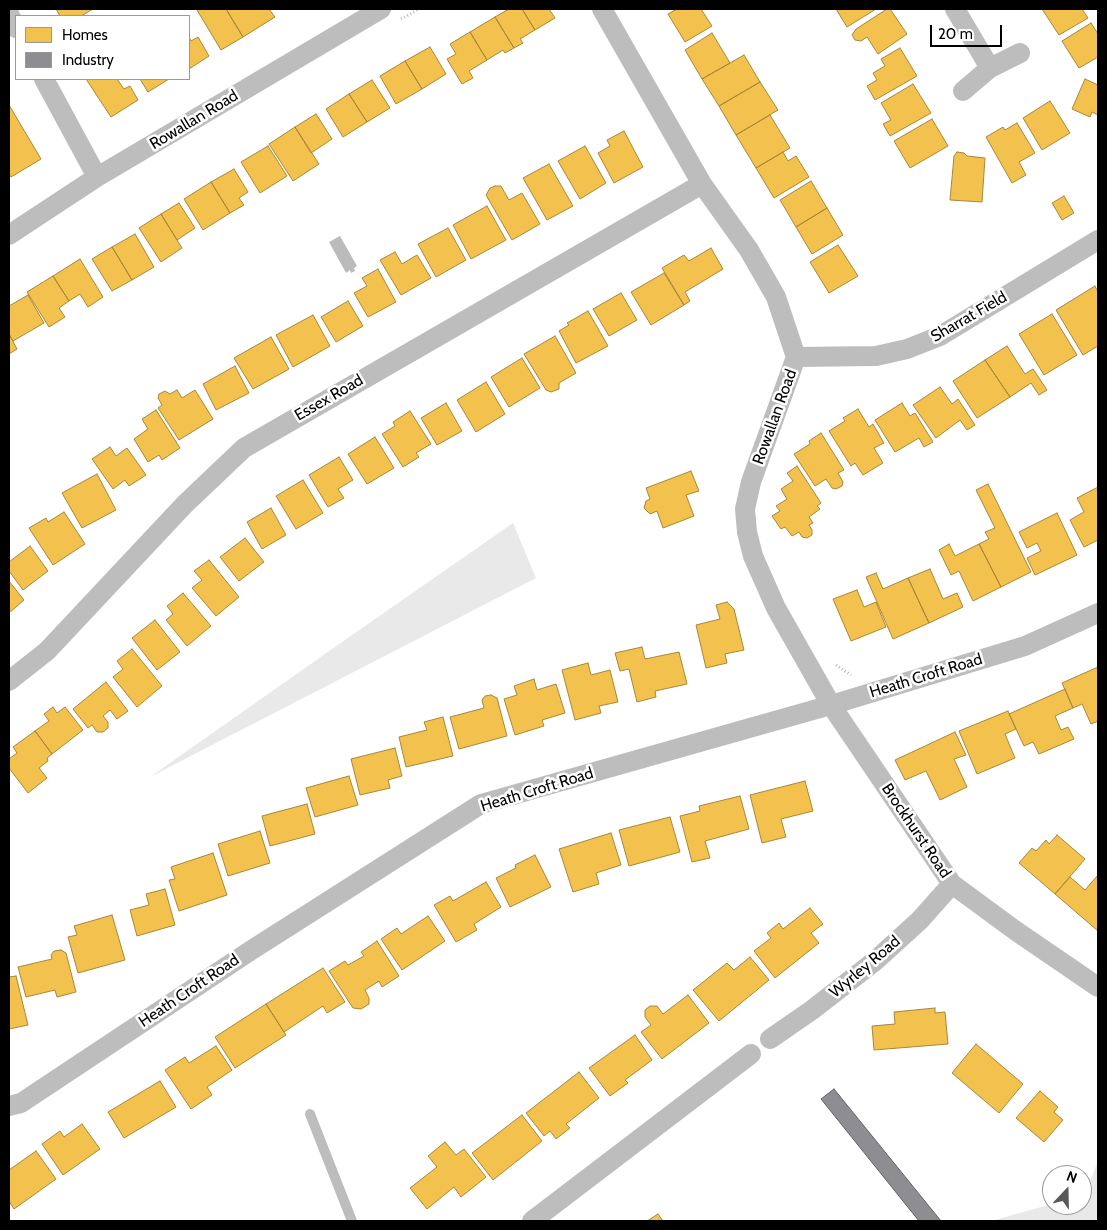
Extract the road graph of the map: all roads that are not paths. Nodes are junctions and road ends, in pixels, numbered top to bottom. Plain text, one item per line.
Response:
1 (381, 9) edge
2 (602, 9) edge
3 (955, 9) edge
4 (9, 14) edge
5 (15, 26) edge
6 (1020, 53) dead end
7 (990, 68) junction
8 (45, 80) edge
9 (962, 91) dead end
10 (97, 177) junction
11 (702, 184) junction
12 (9, 235) edge
13 (1098, 240) edge
14 (796, 356) junction
15 (1098, 613) edge
16 (9, 681) edge
17 (831, 705) junction
18 (952, 884) junction
19 (1098, 987) edge
20 (770, 1039) dead end
21 (751, 1054) dead end
22 (9, 1106) edge
23 (310, 1114) dead end
24 (352, 1221) edge
25 (532, 1221) edge

1 - 10 street, Rowallan Road
2 - 11 street, Rowallan Road
3 - 7 street
4 - 5 street
6 - 7 street
7 - 9 street
8 - 10 street
10 - 12 street, Rowallan Road
11 - 14 street, Rowallan Road
11 - 16 street, Essex Road
13 - 14 street, Sharrat Field
14 - 17 street, Rowallan Road
15 - 17 street, Heath Croft Road
17 - 18 street, Brockhurst Road
17 - 22 street, Heath Croft Road
18 - 19 street, Brockhurst Road
18 - 20 street, Wyrley Road
21 - 25 street
23 - 24 lane

